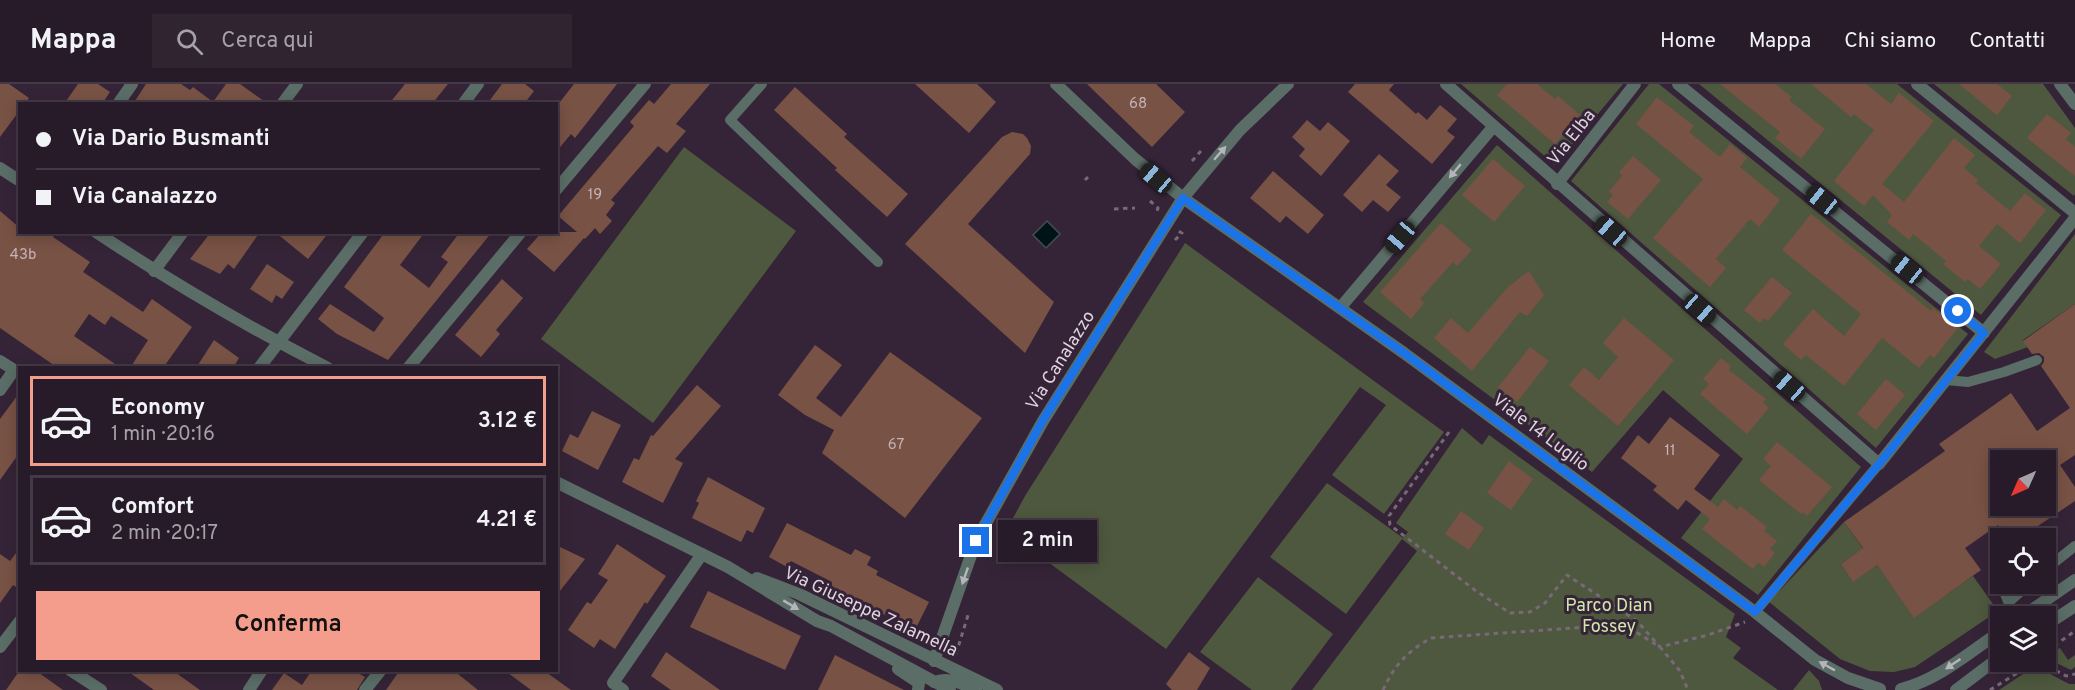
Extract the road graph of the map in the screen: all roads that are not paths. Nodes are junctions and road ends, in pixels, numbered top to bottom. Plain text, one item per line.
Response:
1 (132, 84) edge
2 (297, 84) edge
3 (478, 84) edge
4 (645, 84) edge
5 (762, 84) edge
6 (1056, 84) edge
7 (1288, 84) edge
8 (1446, 84) edge
9 (1635, 84) edge
10 (1678, 84) edge
11 (1917, 84) edge
12 (2060, 84) edge
13 (118, 102) edge
14 (284, 102) edge
15 (464, 102) edge
16 (2075, 104) edge
17 (1493, 127) junction
18 (0, 168) edge
19 (18, 180) edge
20 (1557, 184) junction
21 (558, 188) edge
22 (1183, 198) junction
23 (2075, 216) edge
24 (99, 234) edge
25 (182, 234) edge
26 (361, 234) edge
27 (519, 234) edge
28 (878, 262) dead end
29 (154, 271) junction
30 (1340, 308) junction
31 (1984, 333) junction
32 (277, 342) junction
33 (2037, 360) dead end
34 (0, 361) edge
35 (260, 366) edge
36 (324, 366) edge
37 (410, 366) edge
38 (17, 372) edge
39 (1946, 380) junction
40 (0, 390) edge
41 (1879, 464) junction
42 (558, 483) edge
43 (2075, 546) edge
44 (702, 554) junction
45 (2056, 561) edge
46 (728, 567) junction
47 (2075, 580) edge
48 (2005, 594) edge
49 (2018, 594) edge
50 (2009, 602) junction
51 (2010, 606) edge
52 (2037, 606) edge
53 (2075, 606) edge
54 (1755, 612) junction
55 (2056, 618) edge
56 (817, 621) junction
57 (15, 637) edge
58 (1990, 638) edge
59 (0, 647) edge
60 (934, 661) junction
61 (1990, 664) edge
62 (72, 672) edge
63 (261, 672) edge
64 (379, 672) edge
65 (931, 679) junction
66 (1879, 689) edge
67 (101, 690) edge
68 (249, 690) edge
69 (365, 690) edge
70 (623, 690) edge
71 (919, 690) edge
72 (950, 690) edge
73 (975, 690) edge
74 (997, 690) edge
75 (1902, 690) edge
76 (1956, 690) edge

1 - 13 street
2 - 14 street
3 - 15 street
4 - 21 street
5 - 28 lane
6 - 22 street, Viale 14 Luglio
22 -> 7 street, Via Canalazzo
8 - 17 street
9 - 20 street, Via Elba
10 - 31 street
11 - 23 street
12 - 16 street
17 - 20 street
17 -> 30 street
18 - 19 street
20 - 41 street
22 - 30 street, Viale 14 Luglio
22 -> 60 street, Via Canalazzo
23 - 31 street
24 - 29 street
25 - 29 street
26 - 32 street
27 - 37 street
29 - 32 street
30 - 54 street, Viale 14 Luglio
31 - 39 street
32 - 35 street
32 - 36 street
33 - 39 lane
34 - 38 street
38 - 40 street
39 - 41 street
41 - 54 lane
42 - 44 street, Via Giuseppe Zalamella
43 - 45 lane
44 - 46 street, Via Giuseppe Zalamella
44 - 70 street
46 -> 56 street, Via Giuseppe Zalamella
46 - 60 street, Via Giuseppe Zalamella
47 - 52 street
48 - 50 lane
49 - 50 lane
50 - 51 lane
53 - 55 street
66 -> 54 street, Viale 14 Luglio
56 - 65 street, Via Giuseppe Zalamella
56 - 71 street
57 - 59 street
58 -> 75 street, Viale 14 Luglio
60 - 65 street, Via Canalazzo
60 - 74 street, Via Giuseppe Zalamella
61 - 76 street
62 - 67 street
63 - 68 street
64 - 69 street
65 - 71 street, Via Canalazzo
65 - 72 street, Via Giuseppe Zalamella
65 - 73 street
66 - 75 street, Viale 14 Luglio

